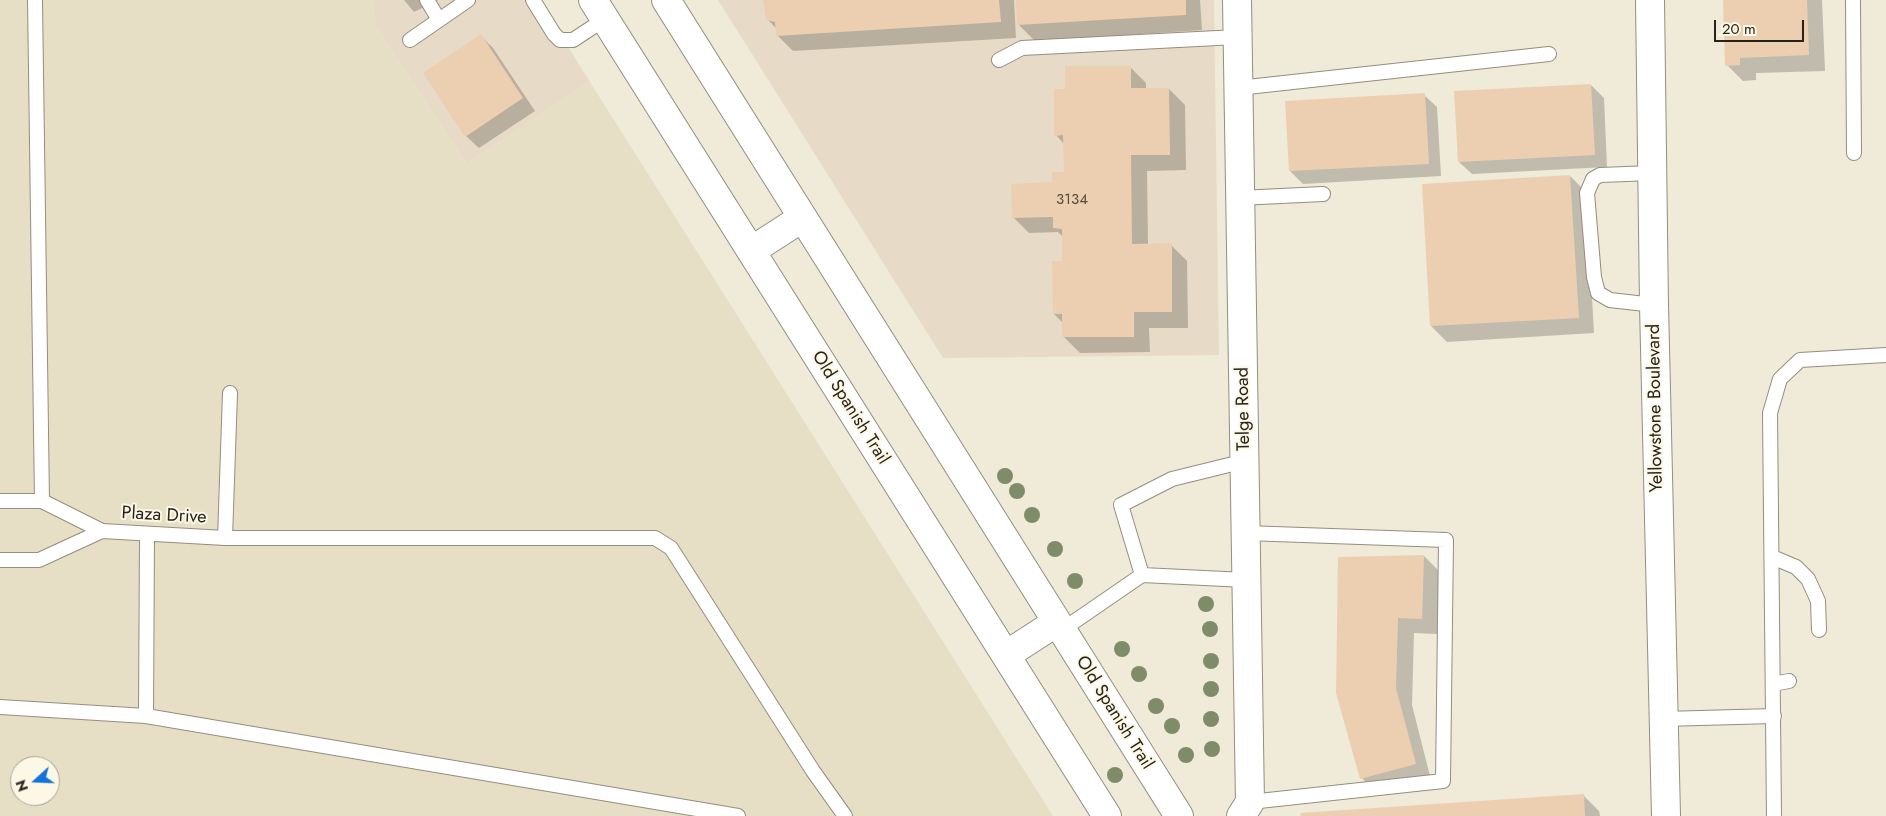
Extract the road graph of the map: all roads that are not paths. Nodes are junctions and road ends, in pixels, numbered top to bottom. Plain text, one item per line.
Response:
1 (35, 0) edge
2 (427, 0) edge
3 (468, 0) edge
4 (533, 0) edge
5 (666, 0) edge
6 (1237, 0) edge
7 (1650, 0) edge
8 (1853, 0) edge
9 (599, 10) edge
10 (439, 20) junction
11 (1238, 37) junction
12 (410, 40) dead end
13 (1549, 54) dead end
14 (999, 60) dead end
15 (1238, 88) junction
16 (1854, 154) dead end
17 (1652, 173) junction
18 (1323, 194) dead end
19 (1239, 198) junction
20 (802, 218) junction
21 (751, 251) junction
22 (1654, 305) junction
23 (1886, 355) edge
24 (230, 393) dead end
25 (1244, 461) junction
26 (0, 500) edge
27 (42, 501) junction
28 (102, 531) junction
29 (1245, 533) junction
30 (147, 534) junction
31 (224, 538) junction
32 (1772, 556) junction
33 (0, 560) edge
34 (1142, 575) junction
35 (1246, 580) junction
36 (1059, 626) junction
37 (1819, 630) dead end
38 (1006, 655) junction
39 (1790, 681) dead end
40 (1773, 684) junction
41 (0, 707) edge
42 (146, 716) junction
43 (1774, 716) junction
44 (1664, 719) junction
45 (1246, 809) edge
46 (738, 816) edge
47 (844, 816) edge
48 (1107, 816) edge
49 (1180, 816) edge
50 (1666, 816) edge
51 (1774, 816) edge

1 - 27 lane
2 - 10 lane
3 - 10 lane
4 - 9 lane
5 - 20 main road, Old Spanish Trail
6 - 11 main road, Telge Road
7 - 17 main road, Yellowstone Boulevard
8 - 16 lane
9 - 21 main road, Old Spanish Trail
10 - 12 lane
11 - 14 lane
11 - 15 main road, Telge Road
13 - 15 lane
15 - 19 main road, Telge Road
17 - 22 main road, Yellowstone Boulevard
17 - 22 lane
18 - 19 lane
19 - 25 main road, Telge Road
20 - 21 main road
20 - 36 main road, Old Spanish Trail
21 - 38 main road, Old Spanish Trail
22 - 44 main road, Yellowstone Boulevard
23 - 32 lane
24 - 31 lane
25 - 29 main road, Telge Road
25 - 34 lane
26 - 27 lane, Plaza Drive
27 - 28 lane, Plaza Drive
28 - 30 lane, Plaza Drive
28 - 33 lane, Plaza Drive
29 - 35 main road, Telge Road
29 - 45 lane
30 - 31 lane, Plaza Drive
30 - 42 lane
31 - 47 lane, Plaza Drive
32 - 37 lane
32 - 40 lane
34 - 35 lane
34 - 36 lane
35 - 45 main road, Telge Road
36 - 38 main road
36 - 49 main road, Old Spanish Trail
38 - 48 main road, Old Spanish Trail
39 - 40 lane
40 - 43 lane
41 - 42 lane
42 - 46 lane
43 - 44 lane
43 - 51 lane
44 - 50 main road, Yellowstone Boulevard

